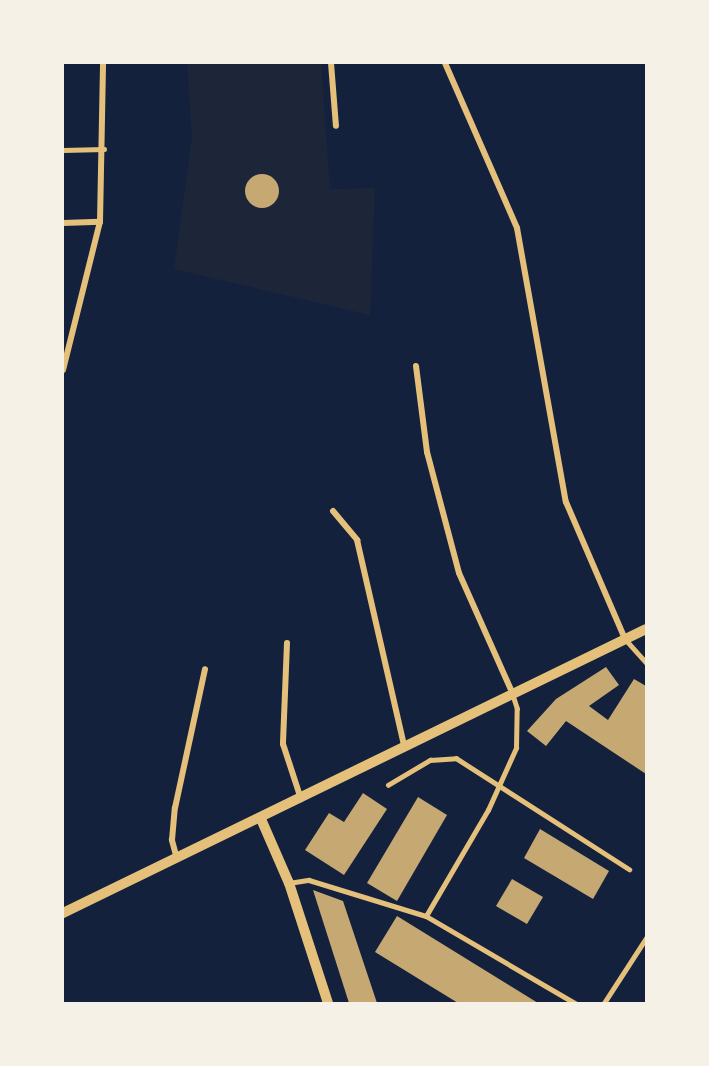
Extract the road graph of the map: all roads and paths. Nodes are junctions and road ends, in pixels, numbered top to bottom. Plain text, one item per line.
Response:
1 (104, 63) edge
2 (332, 63) edge
3 (445, 63) edge
4 (336, 126) dead end
5 (104, 149) junction
6 (63, 150) edge
7 (100, 222) junction
8 (63, 223) edge
9 (416, 366) dead end
10 (63, 370) edge
11 (333, 511) dead end
12 (646, 629) edge
13 (625, 639) junction
14 (286, 643) dead end
15 (646, 662) edge
16 (205, 669) dead end
17 (512, 692) junction
18 (404, 746) junction
19 (388, 785) dead end
20 (500, 786) junction
21 (301, 800) junction
22 (261, 819) junction
23 (177, 860) junction
24 (629, 869) dead end
25 (289, 883) junction
26 (63, 913) edge
27 (426, 916) junction
28 (646, 938) edge
29 (328, 1003) edge
30 (575, 1003) edge
31 (604, 1003) edge

1 - 5 street
2 - 4 street
3 - 13 street
5 - 6 lane
5 - 7 street
7 - 8 street
7 - 10 street
9 - 17 street
11 - 18 street
12 - 13 street
13 - 15 lane
13 - 17 street
14 - 21 street
16 - 23 street
17 - 18 street
17 - 20 lane
18 - 21 street
19 - 20 lane
20 - 24 lane
20 - 27 lane
21 - 22 street
22 - 23 street
22 - 25 street
23 - 26 street
25 - 27 lane
25 - 29 street
27 - 30 lane
28 - 31 lane

